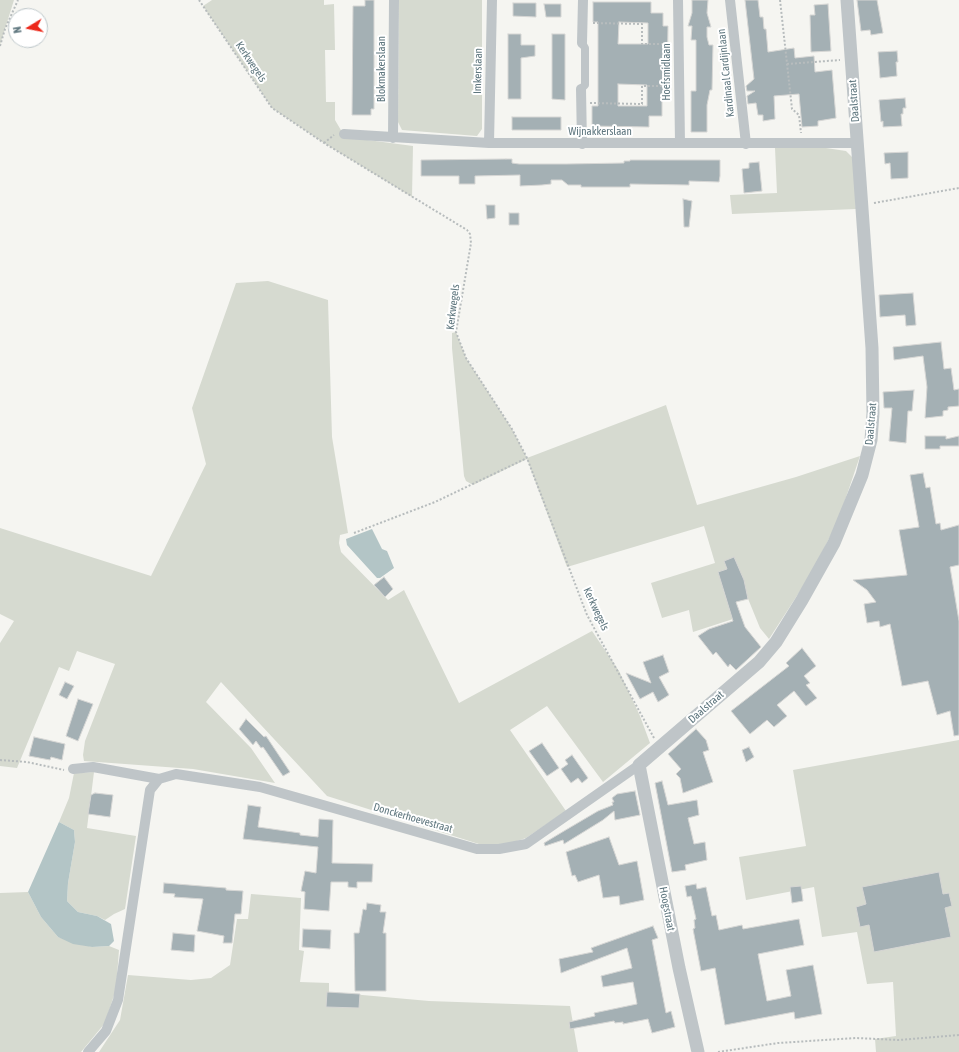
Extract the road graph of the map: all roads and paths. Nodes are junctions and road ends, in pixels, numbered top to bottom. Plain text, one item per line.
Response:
1 (18, 0) edge
2 (199, 0) edge
3 (394, 0) edge
4 (492, 0) edge
5 (582, 0) edge
6 (678, 0) edge
7 (730, 0) edge
8 (780, 0) edge
9 (847, 0) edge
10 (582, 23) junction
11 (582, 43) joint
12 (679, 44) junction
13 (0, 46) edge
14 (851, 60) junction
15 (787, 64) junction
16 (679, 86) junction
17 (581, 89) joint
18 (581, 103) junction
19 (344, 134) dead end
20 (393, 138) junction
21 (489, 143) junction
22 (680, 143) junction
23 (857, 143) junction
24 (582, 144) junction
25 (746, 144) junction
26 (802, 144) junction
27 (959, 188) edge
28 (863, 205) junction
29 (527, 458) junction
30 (354, 533) dead end
31 (659, 748) junction
32 (0, 760) edge
33 (639, 765) junction
34 (73, 769) joint
35 (159, 779) junction
36 (959, 1035) edge
37 (88, 1052) edge
38 (698, 1052) edge
39 (718, 1052) edge

1 - 13 path
2 - 29 path, Kerkwegels
3 - 20 street, Blokmakerslaan
4 - 21 street, Imkerslaan
5 - 10 street
6 - 12 street, Hoefsmidlaan
7 - 25 street, Kardinaal Cardijnlaan
8 - 15 path
9 - 14 street, Daalstraat
10 - 11 street
10 - 12 path
11 - 17 street
12 - 16 street, Hoefsmidlaan
14 - 15 path
14 - 23 street, Daalstraat
15 - 26 path
16 - 18 path
16 - 22 street, Hoefsmidlaan
17 - 18 street
18 - 24 street
19 - 20 street, Wijnakkerslaan
20 - 21 street, Wijnakkerslaan
21 - 24 street, Wijnakkerslaan
22 - 24 street, Wijnakkerslaan
22 - 25 street, Wijnakkerslaan
23 - 26 street, Wijnakkerslaan
23 - 28 street, Daalstraat
25 - 26 street, Wijnakkerslaan
27 - 28 path
28 - 31 street, Daalstraat
29 - 30 path
29 - 31 path, Kerkwegels
31 - 33 street, Daalstraat
32 - 34 path
33 - 35 street, Donckerhoevestraat
33 - 38 street, Hoogstraat
34 - 35 street, Donckerhoevestraat
35 - 37 street
36 - 39 path

